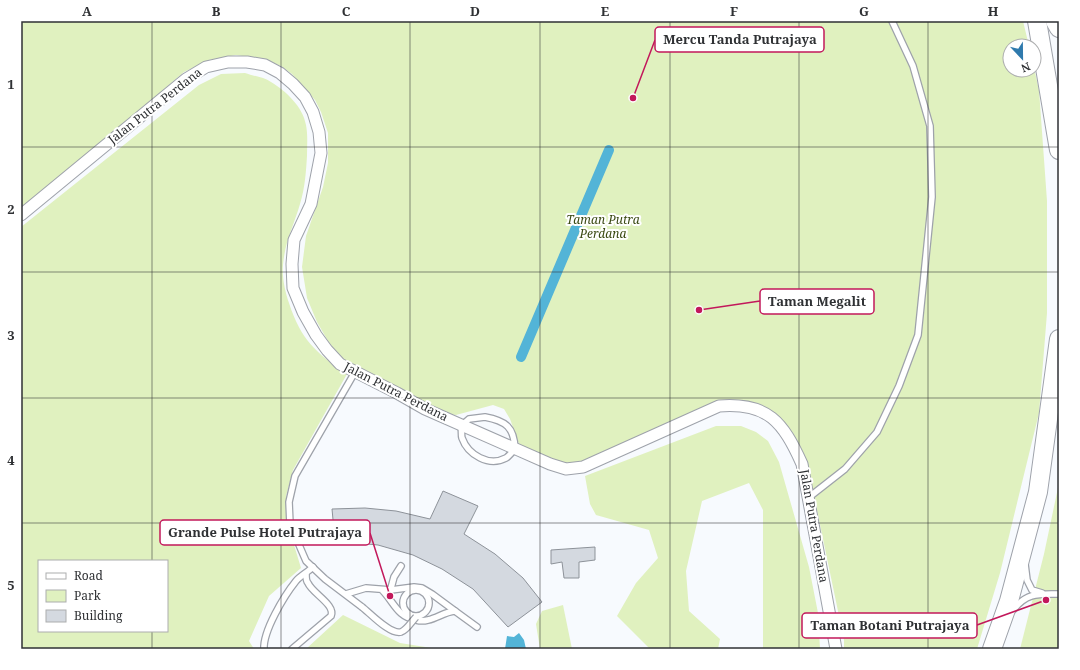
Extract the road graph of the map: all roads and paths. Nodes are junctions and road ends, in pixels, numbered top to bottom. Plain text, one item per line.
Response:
1 (892, 21) edge
2 (1037, 21) edge
3 (1055, 21) edge
4 (1059, 28) edge
5 (1059, 150) edge
6 (21, 215) edge
7 (1059, 339) edge
8 (355, 372) junction
9 (461, 426) junction
10 (515, 449) junction
11 (808, 498) junction
12 (1024, 546) junction
13 (401, 566) dead end
14 (313, 567) junction
15 (306, 574) junction
16 (382, 590) junction
17 (391, 590) junction
18 (346, 594) junction
19 (1046, 594) junction
20 (1059, 594) edge
21 (389, 596) junction
22 (455, 611) junction
23 (416, 617) junction
24 (477, 627) dead end
25 (995, 641) edge
26 (834, 646) edge
27 (264, 649) edge
28 (292, 649) edge

1 - 11 lane
2 - 5 main road
3 - 4 main road
6 - 8 street, Jalan Putra Perdana
7 - 12 main road
8 - 9 street, Jalan Putra Perdana
8 - 14 lane
9 - 10 street, Jalan Putra Perdana
9 - 10 lane
9 - 10 lane
10 - 11 street, Jalan Putra Perdana
11 - 26 street, Jalan Putra Perdana
12 - 19 lane
12 - 25 main road
13 - 17 lane
14 - 15 lane
14 - 18 lane
15 - 27 lane
15 - 28 lane
16 - 17 lane
16 - 18 lane
16 - 21 lane
17 - 21 lane
17 - 22 lane
18 - 23 lane, bridge
19 - 20 lane
19 - 25 lane
21 - 22 lane
22 - 24 lane
23 - 23 lane

